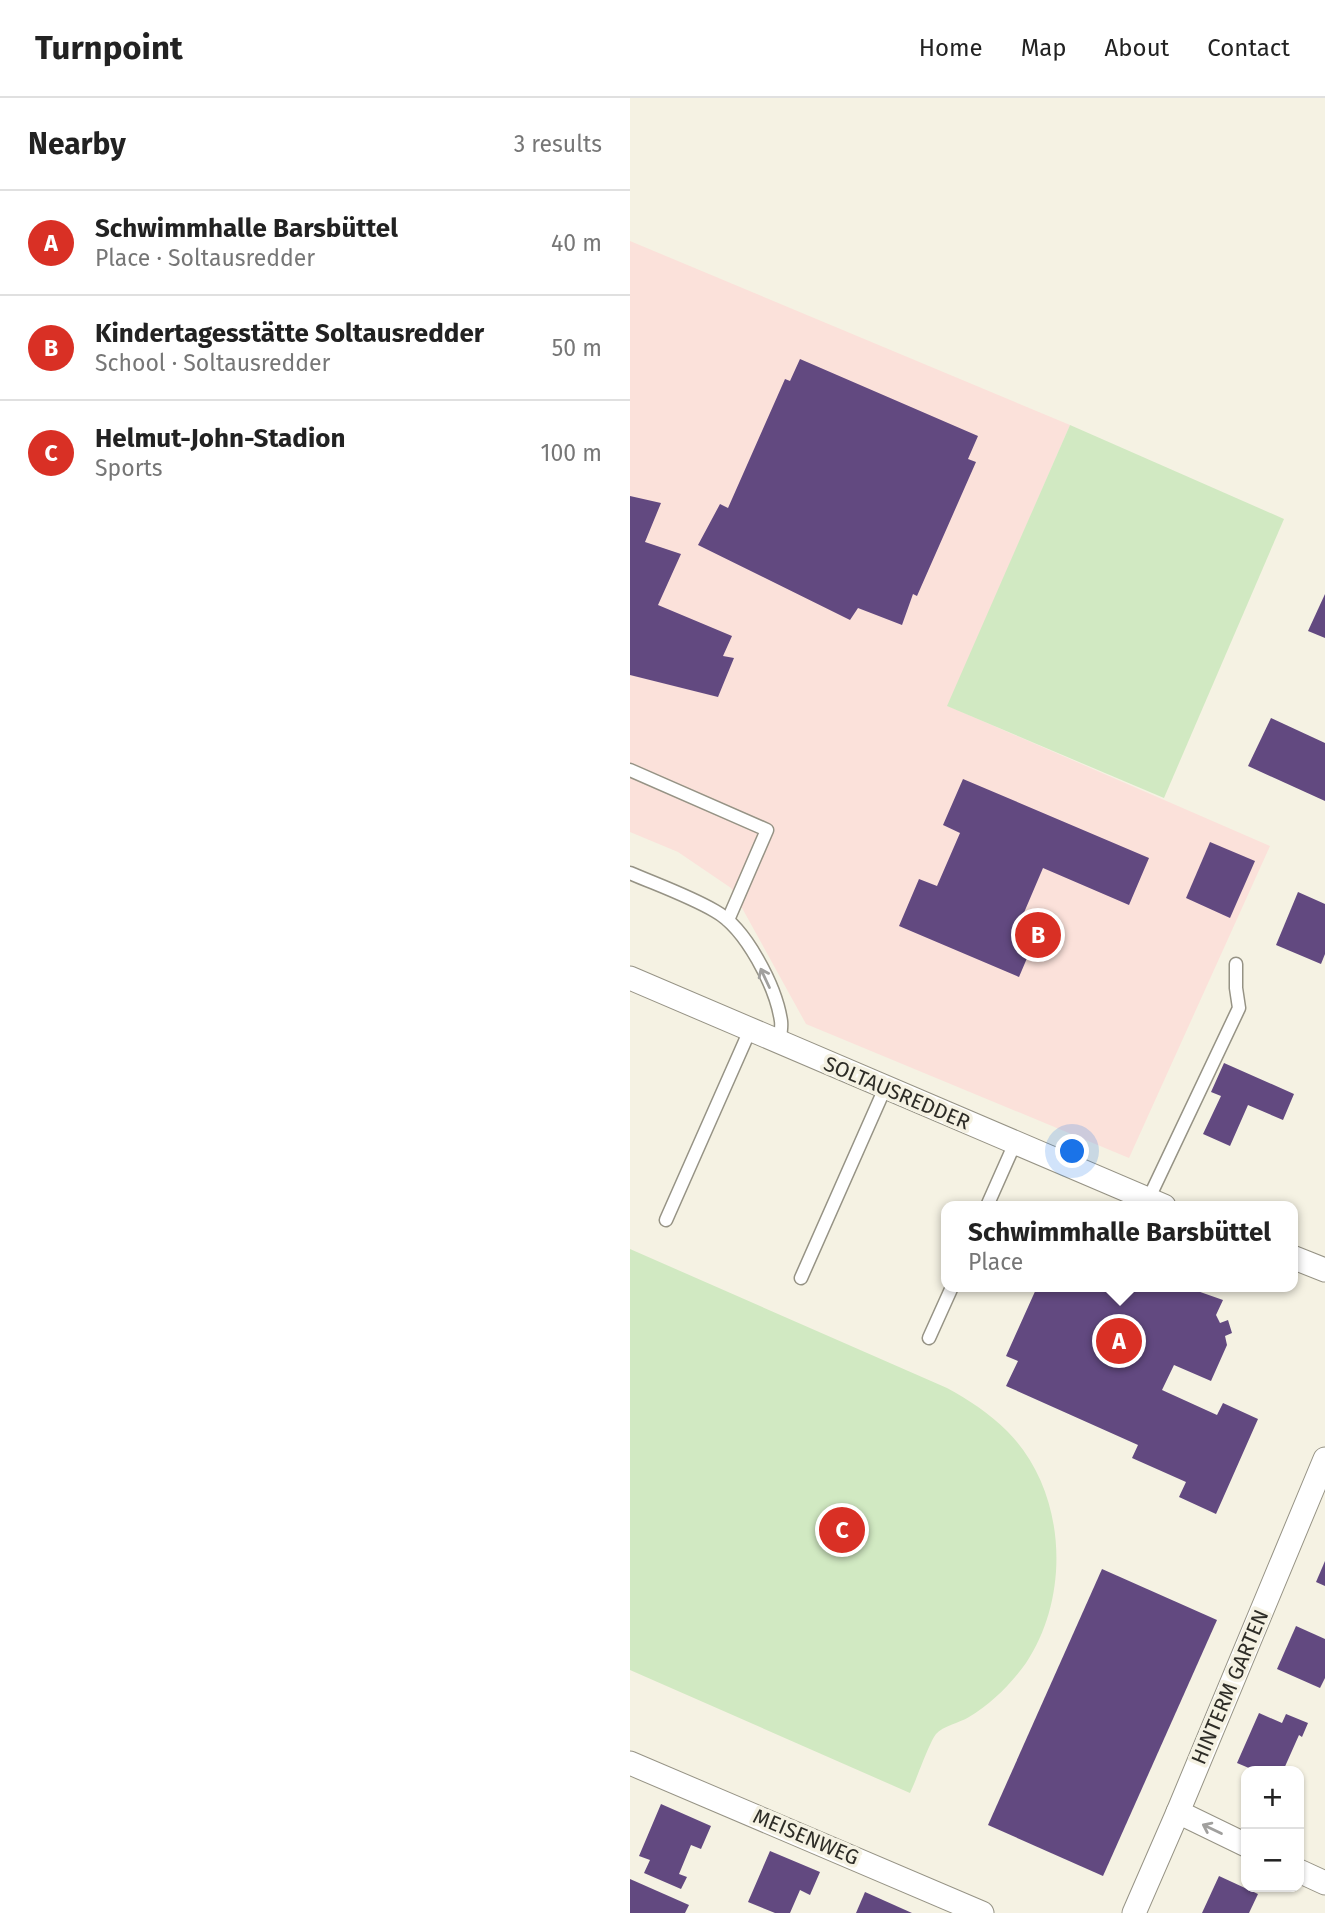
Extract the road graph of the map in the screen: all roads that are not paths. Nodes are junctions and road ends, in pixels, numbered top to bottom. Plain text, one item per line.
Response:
1 (630, 770) edge
2 (630, 873) edge
3 (728, 920) junction
4 (1236, 964) dead end
5 (630, 978) edge
6 (750, 1030) junction
7 (779, 1043) junction
8 (884, 1088) junction
9 (1015, 1143) junction
10 (990, 1201) edge
11 (1151, 1201) edge
12 (1157, 1201) edge
13 (666, 1220) dead end
14 (1298, 1259) edge
15 (1325, 1270) edge
16 (801, 1278) dead end
17 (950, 1292) edge
18 (929, 1338) dead end
19 (1325, 1459) edge
20 (630, 1763) edge
21 (1178, 1812) junction
22 (1241, 1843) edge
23 (1304, 1873) edge
24 (1325, 1883) edge
25 (982, 1913) edge
26 (1134, 1913) edge

1 - 3 lane
2 - 3 lane
7 -> 3 lane
4 - 12 lane
5 - 6 street, SOLTAUSREDDER
6 - 7 street, SOLTAUSREDDER
6 - 13 lane
7 - 8 street, SOLTAUSREDDER
8 - 9 street, SOLTAUSREDDER
8 - 16 lane
9 - 10 lane
9 - 11 street, SOLTAUSREDDER
14 - 15 street
17 - 18 lane
19 - 21 street, HINTERM GARTEN
20 - 25 street, MEISENWEG
22 -> 21 street
21 - 26 street, HINTERM GARTEN
23 - 24 street

